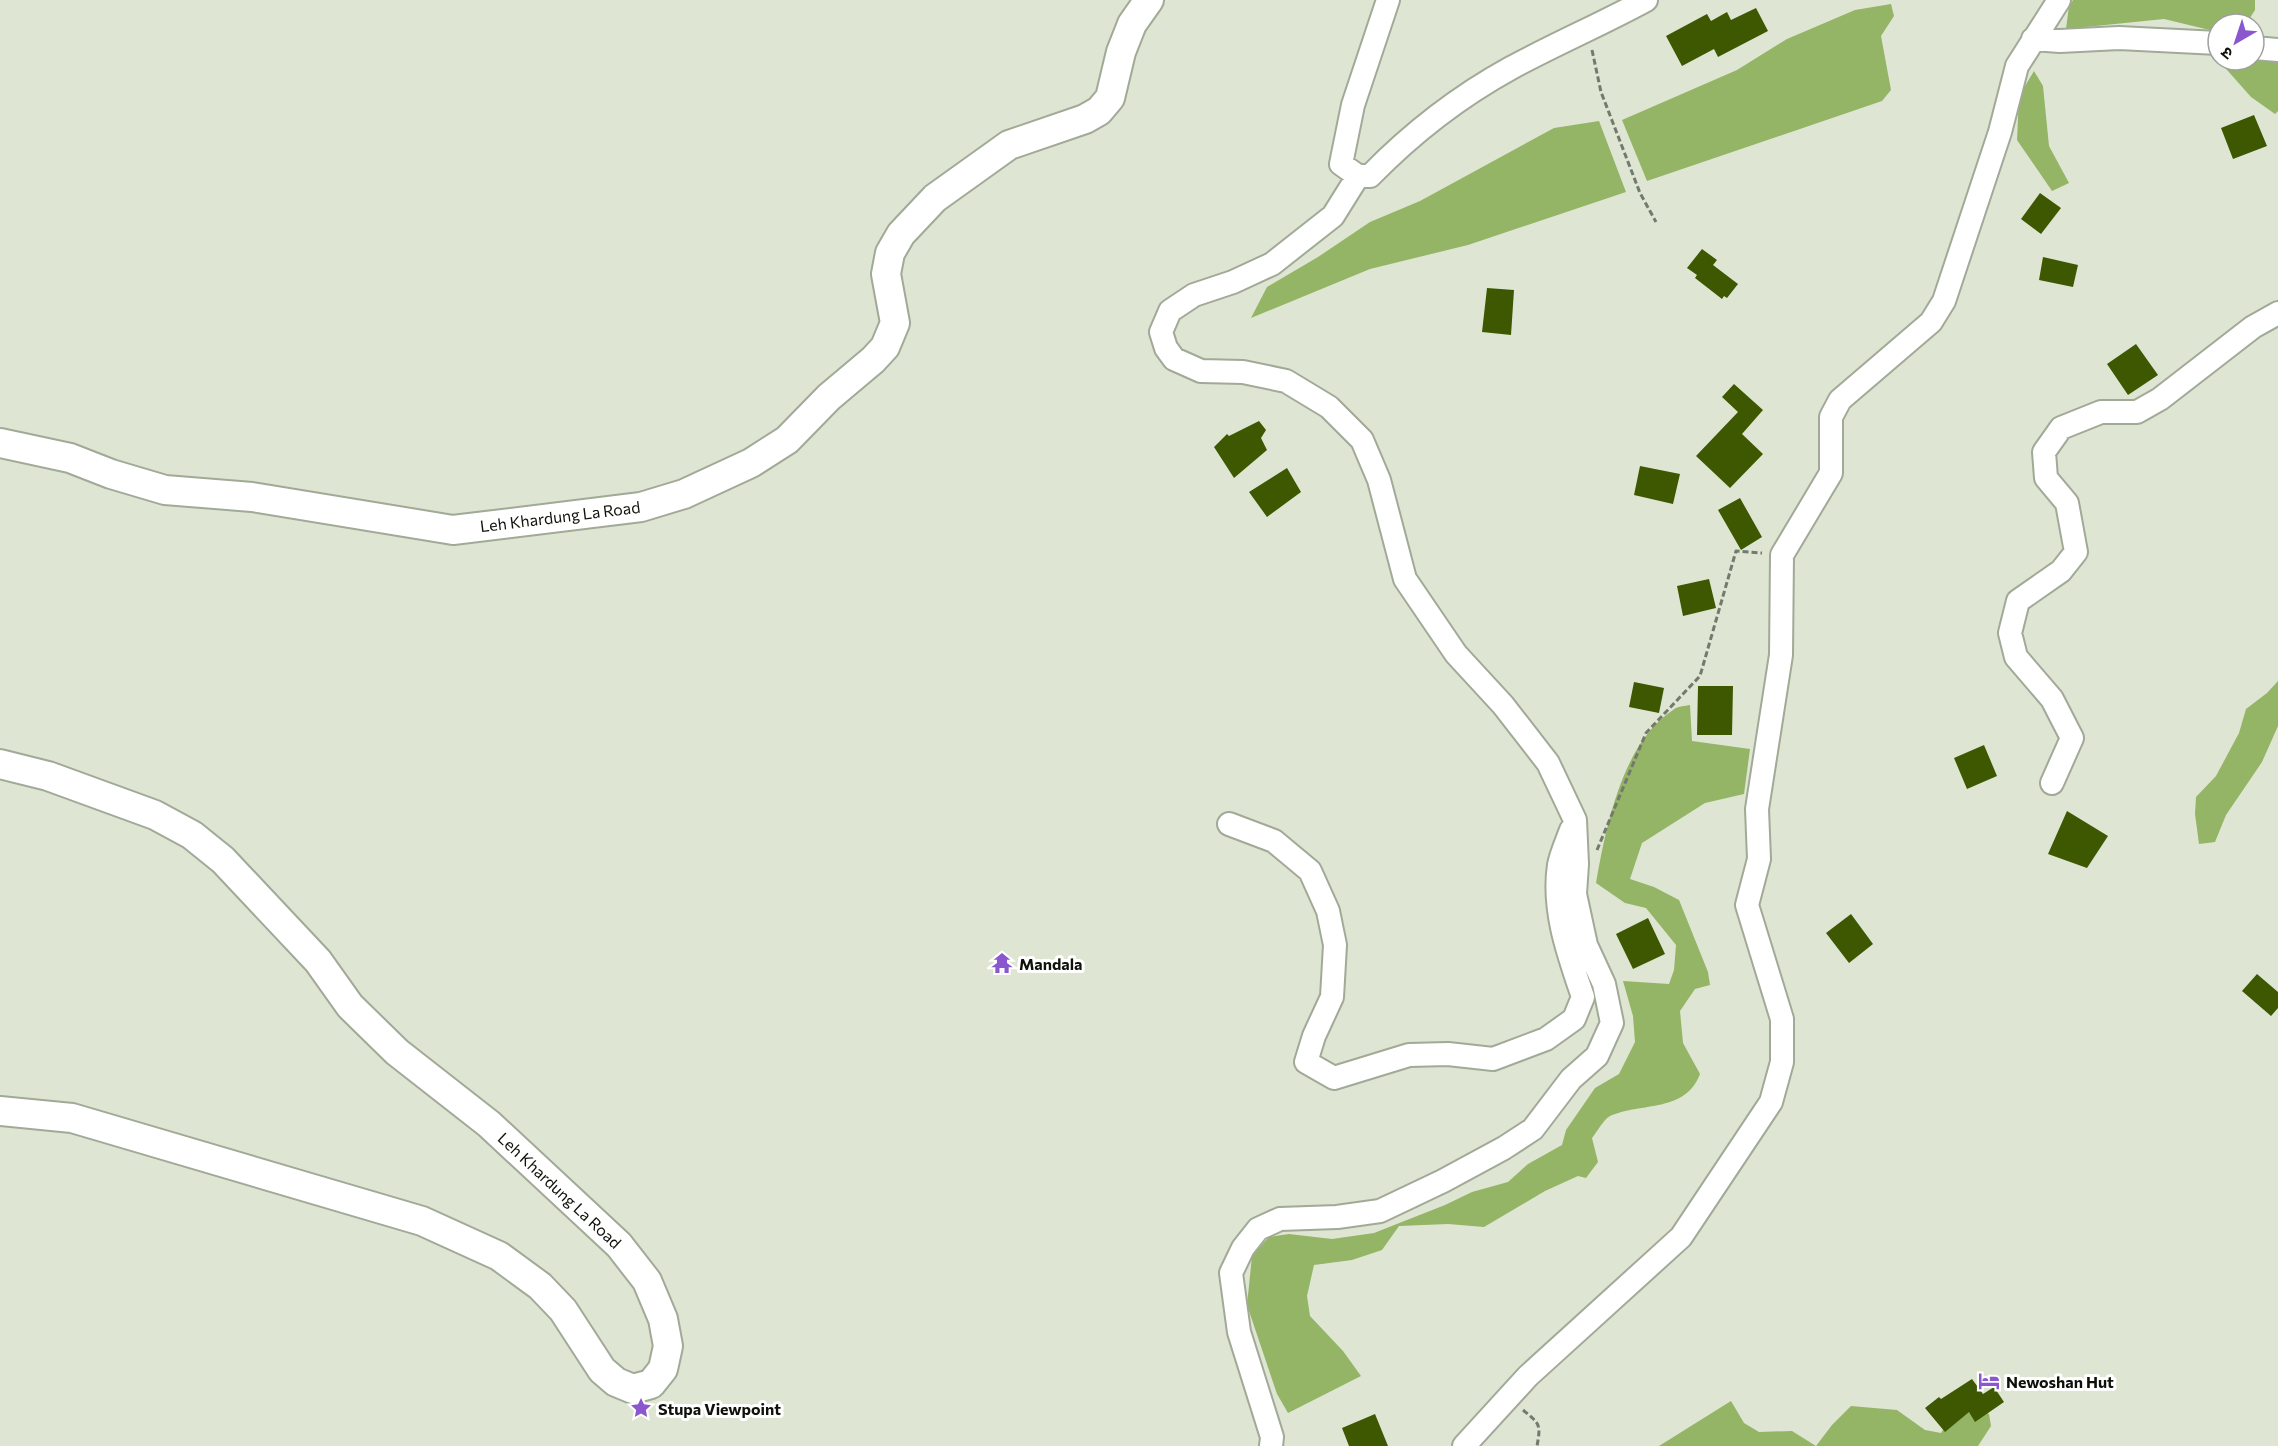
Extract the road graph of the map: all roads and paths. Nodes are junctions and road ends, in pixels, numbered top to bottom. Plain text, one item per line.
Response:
1 (1149, 0) edge
2 (1388, 0) edge
3 (1646, 0) edge
4 (2059, 0) edge
5 (1588, 31) junction
6 (2033, 39) junction
7 (2206, 42) edge
8 (1358, 176) junction
9 (1656, 222) dead end
10 (2278, 313) edge
11 (0, 443) edge
12 (1782, 555) junction
13 (0, 764) edge
14 (2052, 783) dead end
15 (1575, 820) junction
16 (1229, 824) dead end
17 (1576, 873) junction
18 (0, 1111) edge
19 (1508, 1398) junction
20 (1271, 1446) edge
21 (1464, 1446) edge
22 (1537, 1446) edge

1 - 11 main road, Leh Khardung La Road
2 - 8 street
3 - 5 street
4 - 6 street
5 - 8 street
5 - 9 path
6 - 7 street
6 - 12 street
8 - 15 street
10 - 14 street
12 - 17 path
12 - 19 street
13 - 18 main road, Leh Khardung La Road
15 - 16 street
15 - 17 street
17 - 20 street
19 - 21 street
19 - 22 path

